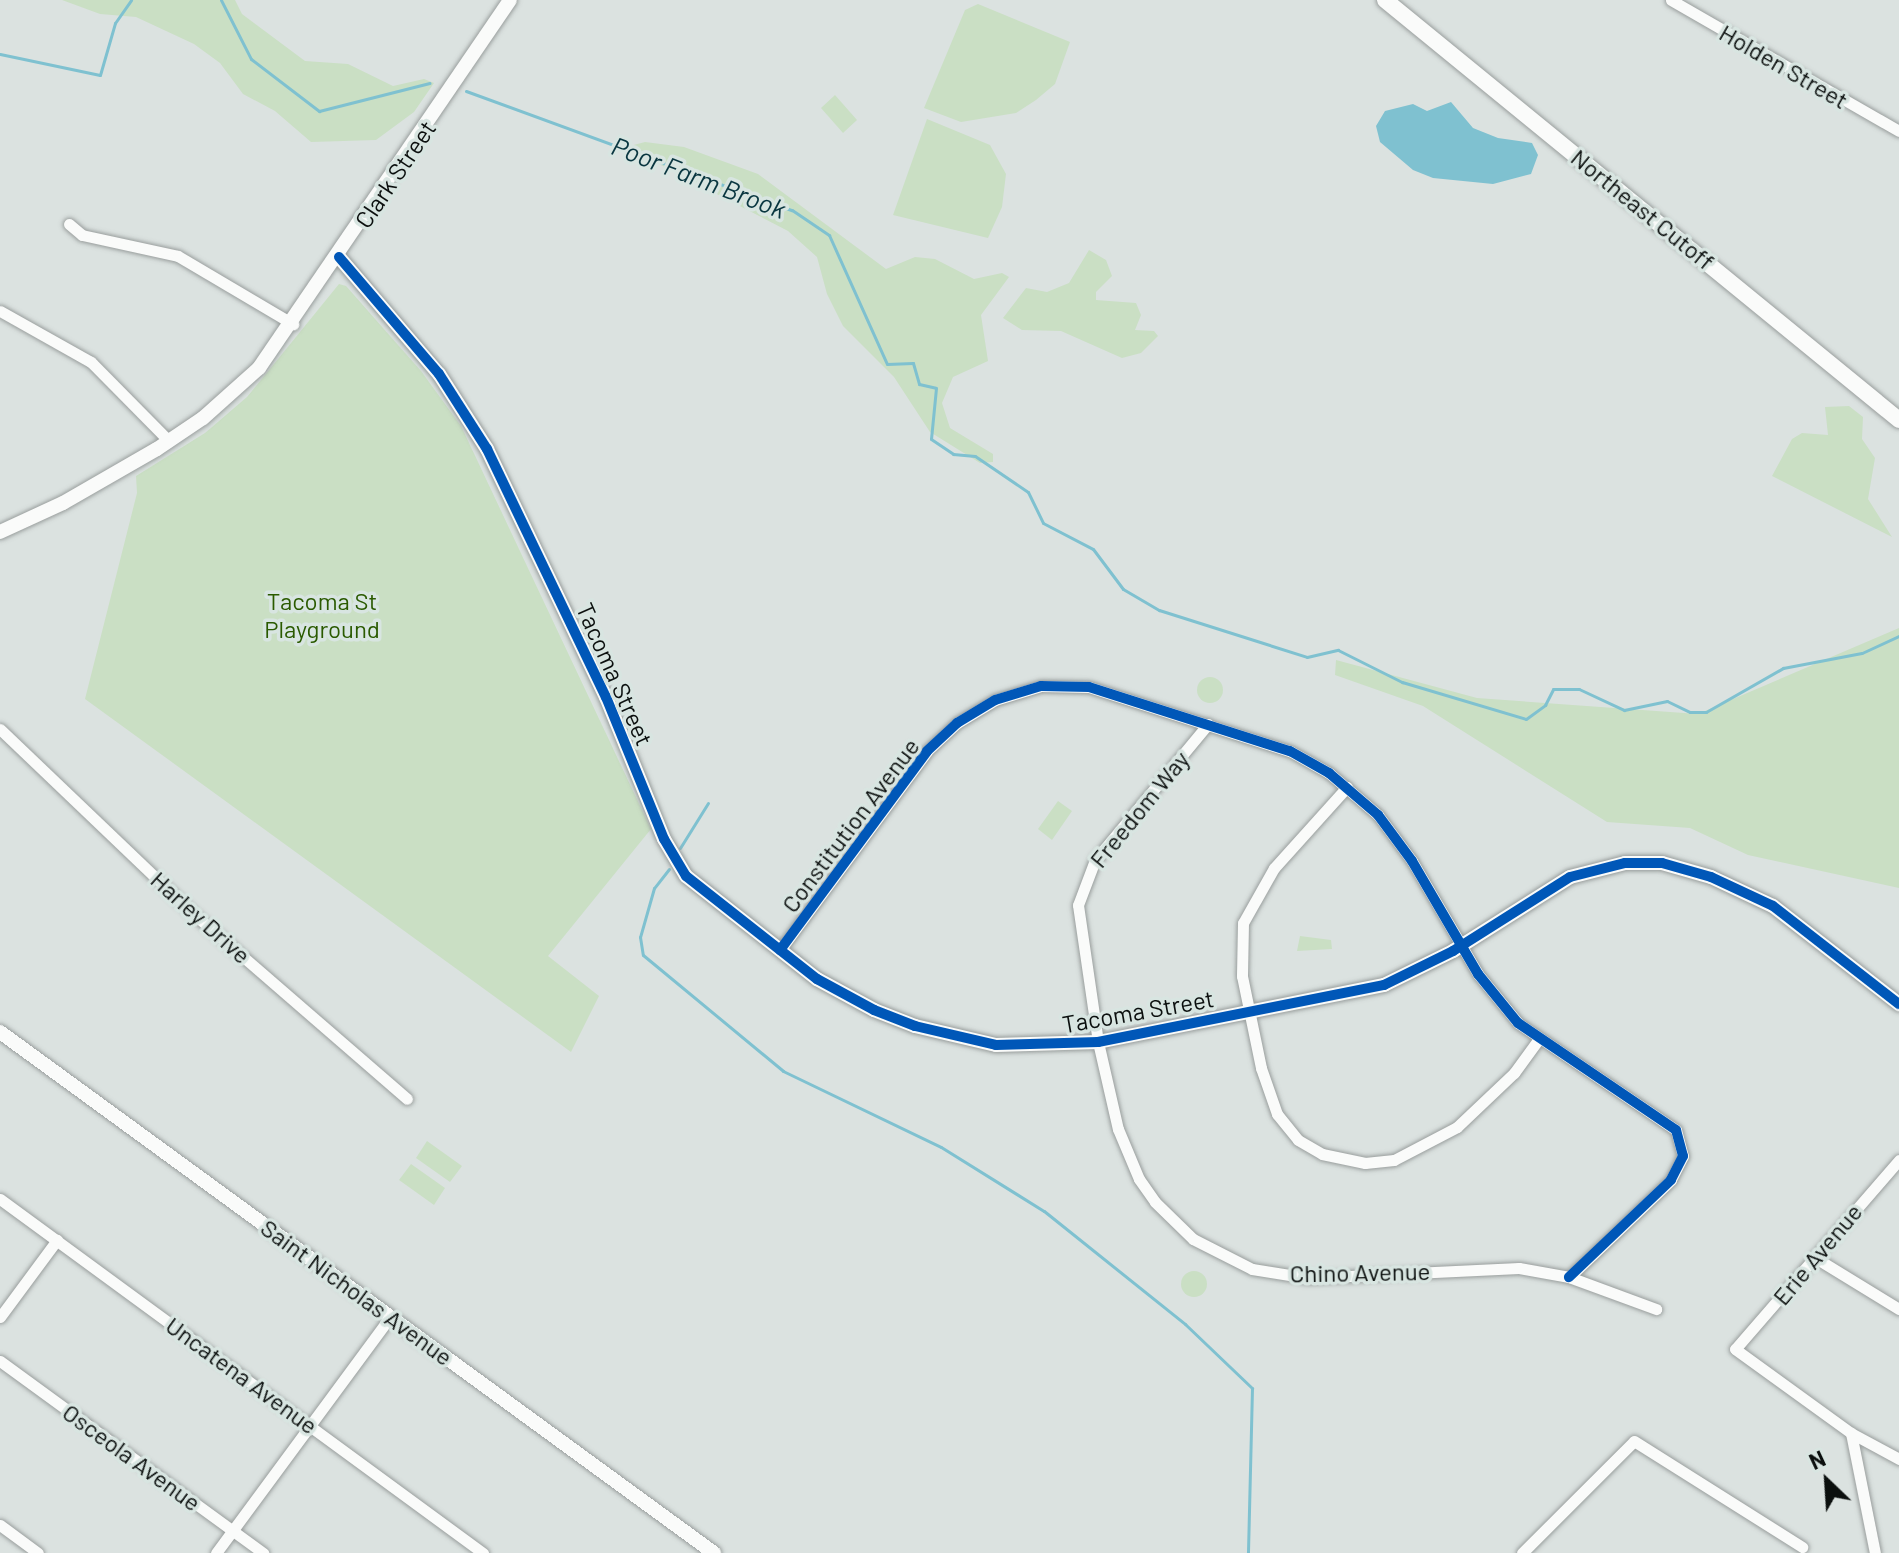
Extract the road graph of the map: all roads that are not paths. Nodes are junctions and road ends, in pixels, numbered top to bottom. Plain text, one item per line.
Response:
1 (510, 0) edge
2 (1385, 0) edge
3 (1671, 0) edge
4 (1899, 131) edge
5 (69, 224) dead end
6 (339, 257) junction
7 (0, 311) edge
8 (293, 324) junction
9 (1899, 420) edge
10 (169, 441) junction
11 (0, 532) edge
12 (1208, 724) junction
13 (0, 729) edge
14 (1347, 787) junction
15 (1462, 945) junction
16 (780, 950) junction
17 (1899, 1004) edge
18 (1249, 1011) junction
19 (0, 1032) edge
20 (1537, 1041) junction
21 (1098, 1042) junction
22 (407, 1099) dead end
23 (1899, 1160) edge
24 (1899, 1172) edge
25 (1884, 1178) junction
26 (0, 1199) edge
27 (57, 1240) junction
28 (1814, 1257) junction
29 (1569, 1277) junction
30 (1656, 1309) dead end
31 (1899, 1309) edge
32 (0, 1317) edge
33 (390, 1317) junction
34 (0, 1361) edge
35 (311, 1425) junction
36 (1851, 1433) junction
37 (1899, 1459) edge
38 (0, 1525) edge
39 (232, 1530) junction
40 (1802, 1547) dead end
41 (38, 1553) edge
42 (216, 1553) edge
43 (263, 1553) edge
44 (483, 1553) edge
45 (714, 1553) edge
46 (1522, 1553) edge
47 (1875, 1553) edge

1 - 6 street, Clark Street
2 - 9 main road, Northeast Cutoff
3 - 4 street, Holden Street
5 - 8 street
6 - 8 street, Clark Street
6 - 16 street, Tacoma Street
7 - 10 street
8 - 10 street, Clark Street
10 - 11 street, Clark Street
12 - 14 street, Constitution Avenue
12 - 16 street, Constitution Avenue
12 - 21 street, Freedom Way
13 - 22 street, Harley Drive
14 - 15 street, Constitution Avenue
14 - 18 street
15 - 17 street, Tacoma Street
15 - 18 street, Tacoma Street
15 - 20 street, Constitution Avenue
16 - 21 street, Tacoma Street
18 - 20 street
18 - 21 street, Tacoma Street
19 - 33 street, Saint Nicholas Avenue
20 - 29 street, Constitution Avenue
21 - 29 street, Chino Avenue
23 - 25 street, Erie Avenue
24 - 25 street
25 - 28 street, Erie Avenue
26 - 27 street, Uncatena Avenue
27 - 32 street
27 - 35 street, Uncatena Avenue
28 - 31 street
28 - 36 street, Erie Avenue
29 - 30 street, Chino Avenue
33 - 35 street
33 - 45 street, Saint Nicholas Avenue
34 - 39 street, Osceola Avenue
35 - 39 street
35 - 44 street, Uncatena Avenue
36 - 37 street
36 - 47 street
38 - 41 street
39 - 42 street
39 - 43 street, Osceola Avenue
40 - 46 street

